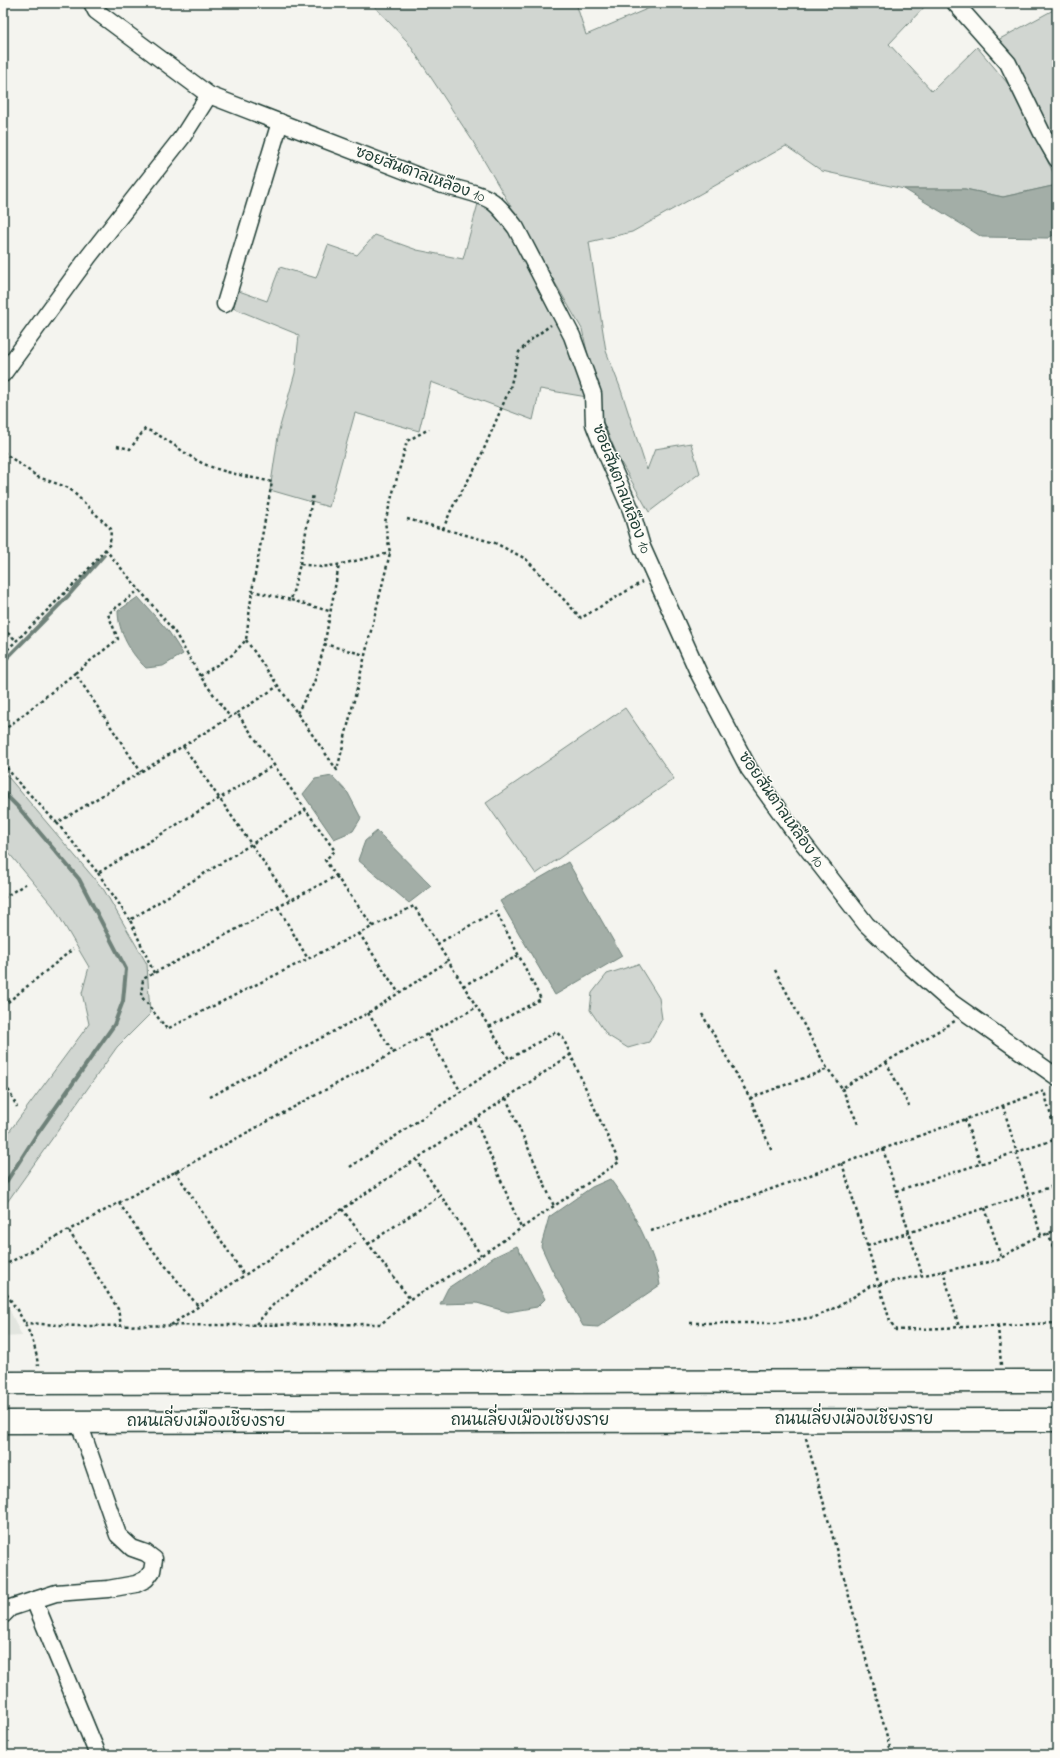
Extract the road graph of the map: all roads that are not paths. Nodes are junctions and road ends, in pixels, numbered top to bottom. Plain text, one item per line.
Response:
1 (92, 3) edge
2 (955, 3) edge
3 (209, 94) junction
4 (280, 122) junction
5 (1057, 159) edge
6 (225, 304) dead end
7 (3, 374) edge
8 (1057, 1077) edge
9 (1057, 1381) edge
10 (3, 1383) edge
11 (1057, 1420) edge
12 (3, 1422) edge
13 (79, 1423) junction
14 (34, 1600) junction
15 (3, 1615) edge
16 (98, 1755) edge

1 - 3 street, ซอยสันตาลเหลือง 10
2 - 5 street
3 - 4 street, ซอยสันตาลเหลือง 10
3 - 7 street
4 - 6 street
4 - 8 street, ซอยสันตาลเหลือง 10
9 - 10 highway
11 - 13 highway, ถนนเลี่ยงเมืองเชียงราย
12 - 13 highway, ถนนเลี่ยงเมืองเชียงราย
13 - 14 street
14 - 15 street
14 - 16 street

